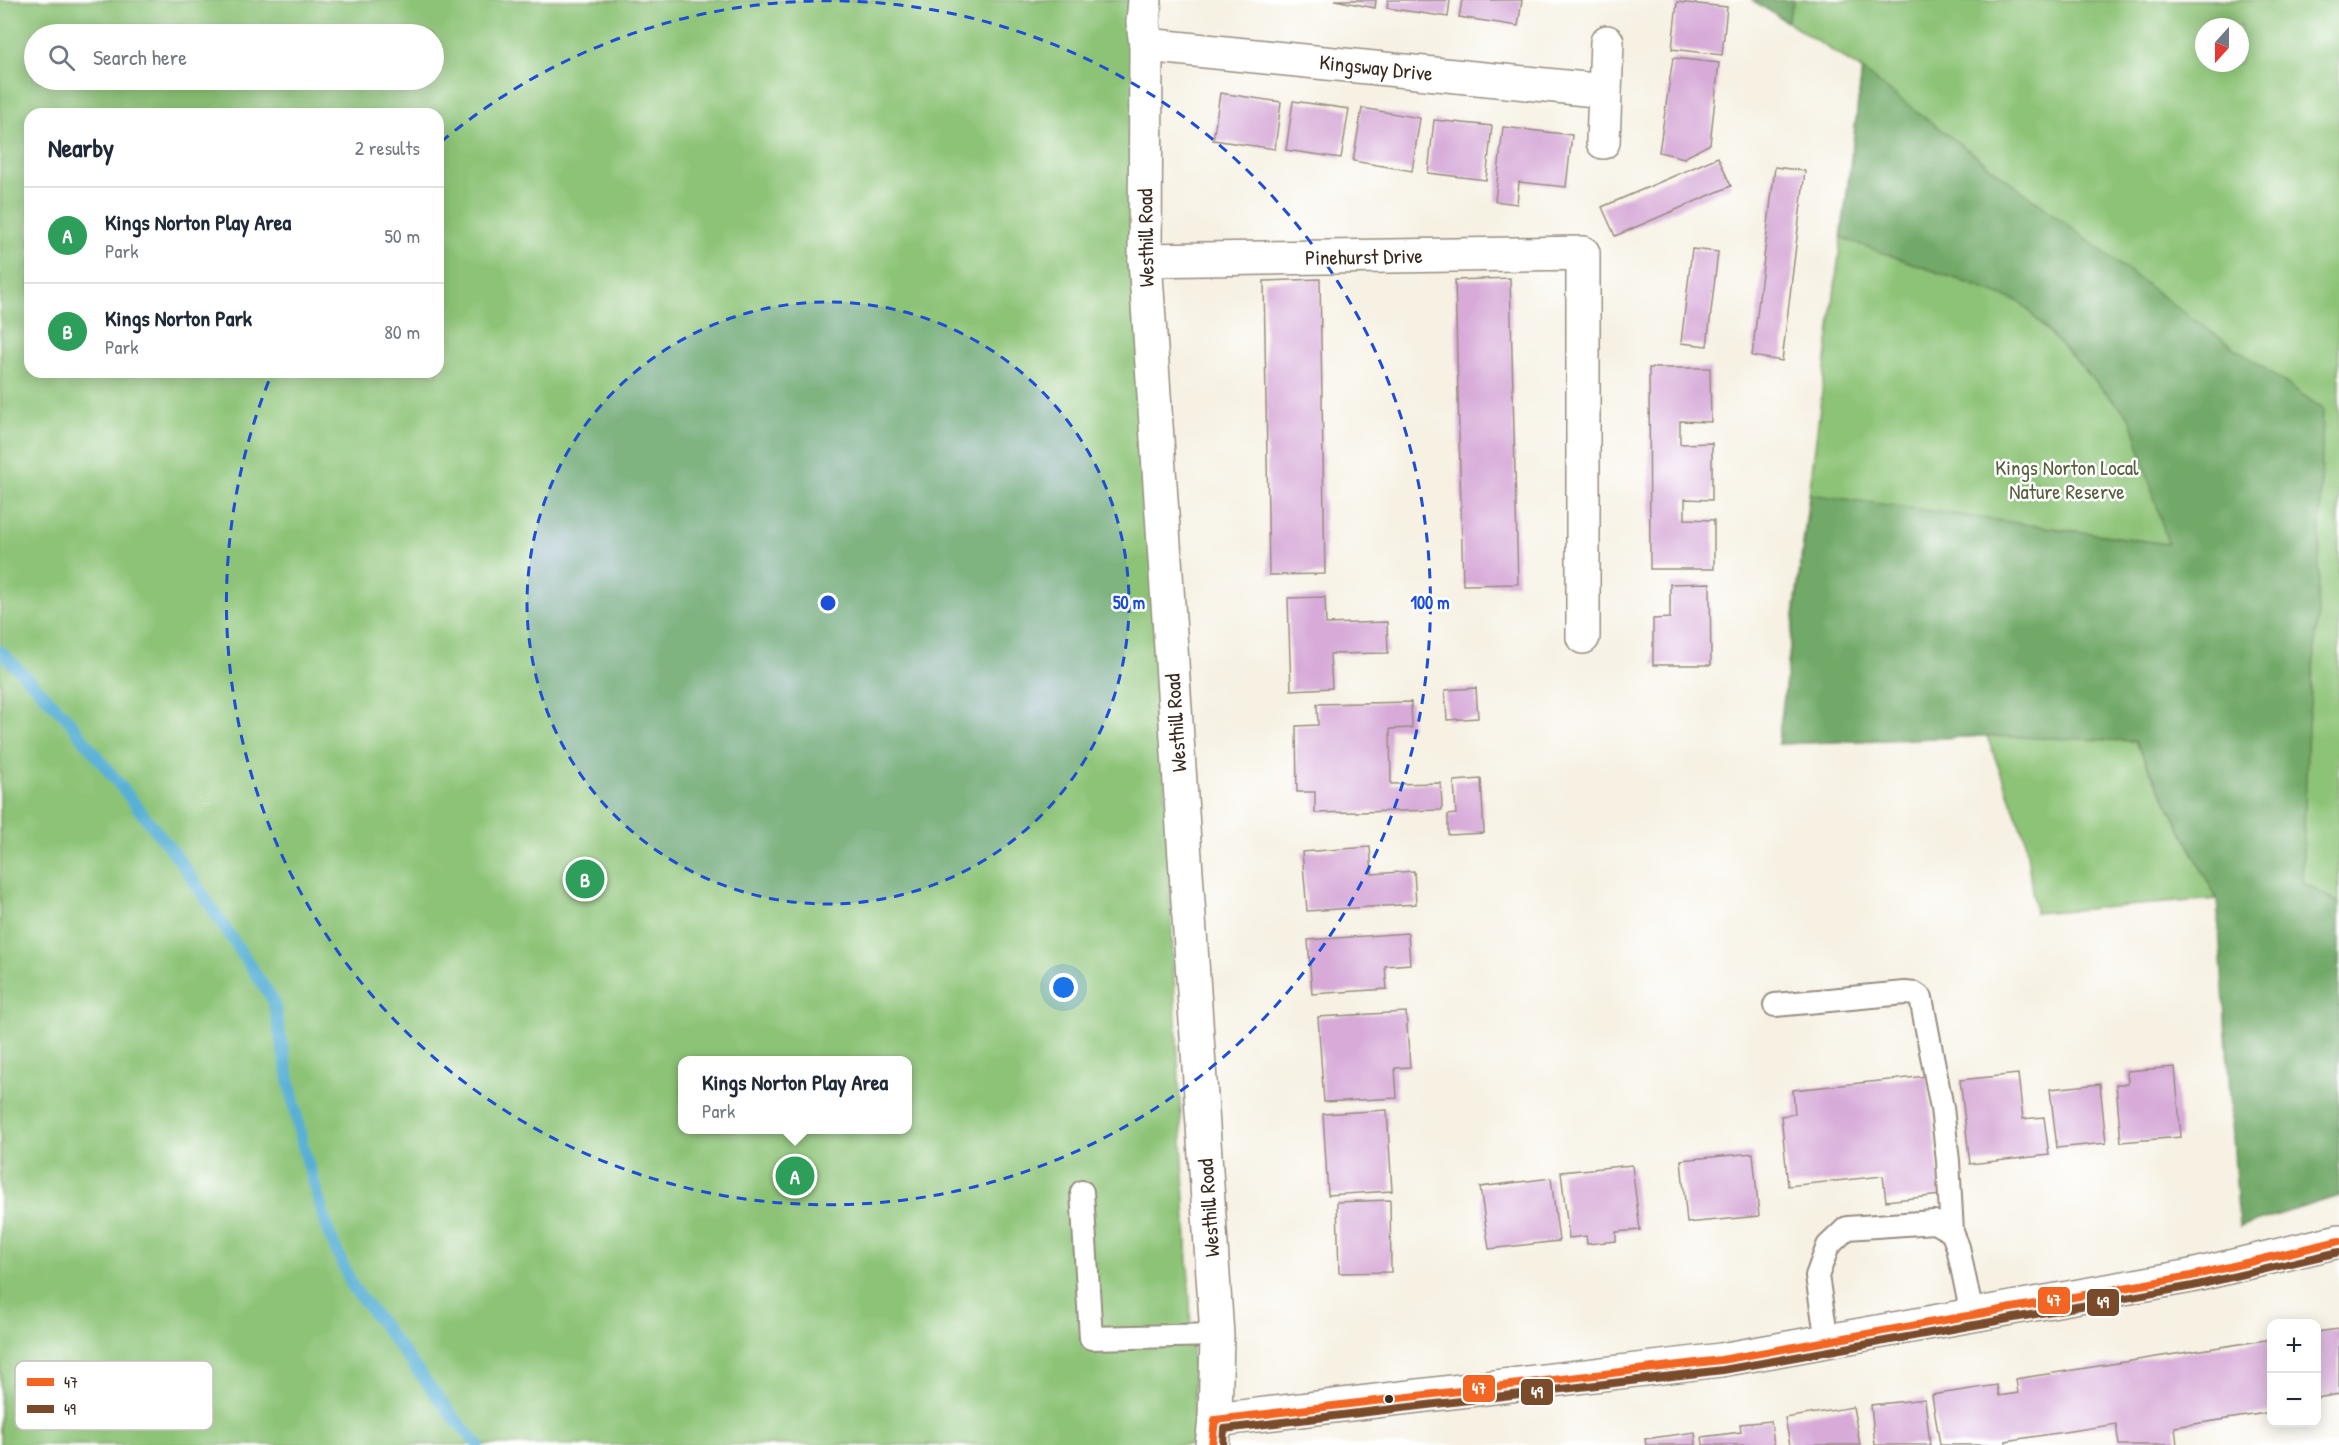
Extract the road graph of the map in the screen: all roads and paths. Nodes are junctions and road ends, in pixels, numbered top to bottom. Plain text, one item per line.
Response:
1 (1145, 0) edge
2 (1607, 42) dead end
3 (1146, 45) junction
4 (1605, 91) junction
5 (1603, 142) dead end
6 (1145, 260) junction
7 (1583, 637) dead end
8 (1775, 1005) dead end
9 (1082, 1192) dead end
10 (1952, 1232) junction
11 (2339, 1241) edge
12 (1972, 1315) junction
13 (1217, 1335) junction
14 (1827, 1341) junction
15 (1214, 1432) edge

1 - 3 street, Westhill Road
2 - 4 street
3 - 4 street, Kingsway Drive
3 - 6 street, Westhill Road
4 - 5 street
6 - 7 street, Pinehurst Drive
6 - 13 street, Westhill Road
8 - 10 lane
9 - 13 lane
10 - 12 lane
10 - 14 lane
11 - 12 street
12 - 14 street
13 - 15 street, Westhill Road
14 - 15 street

